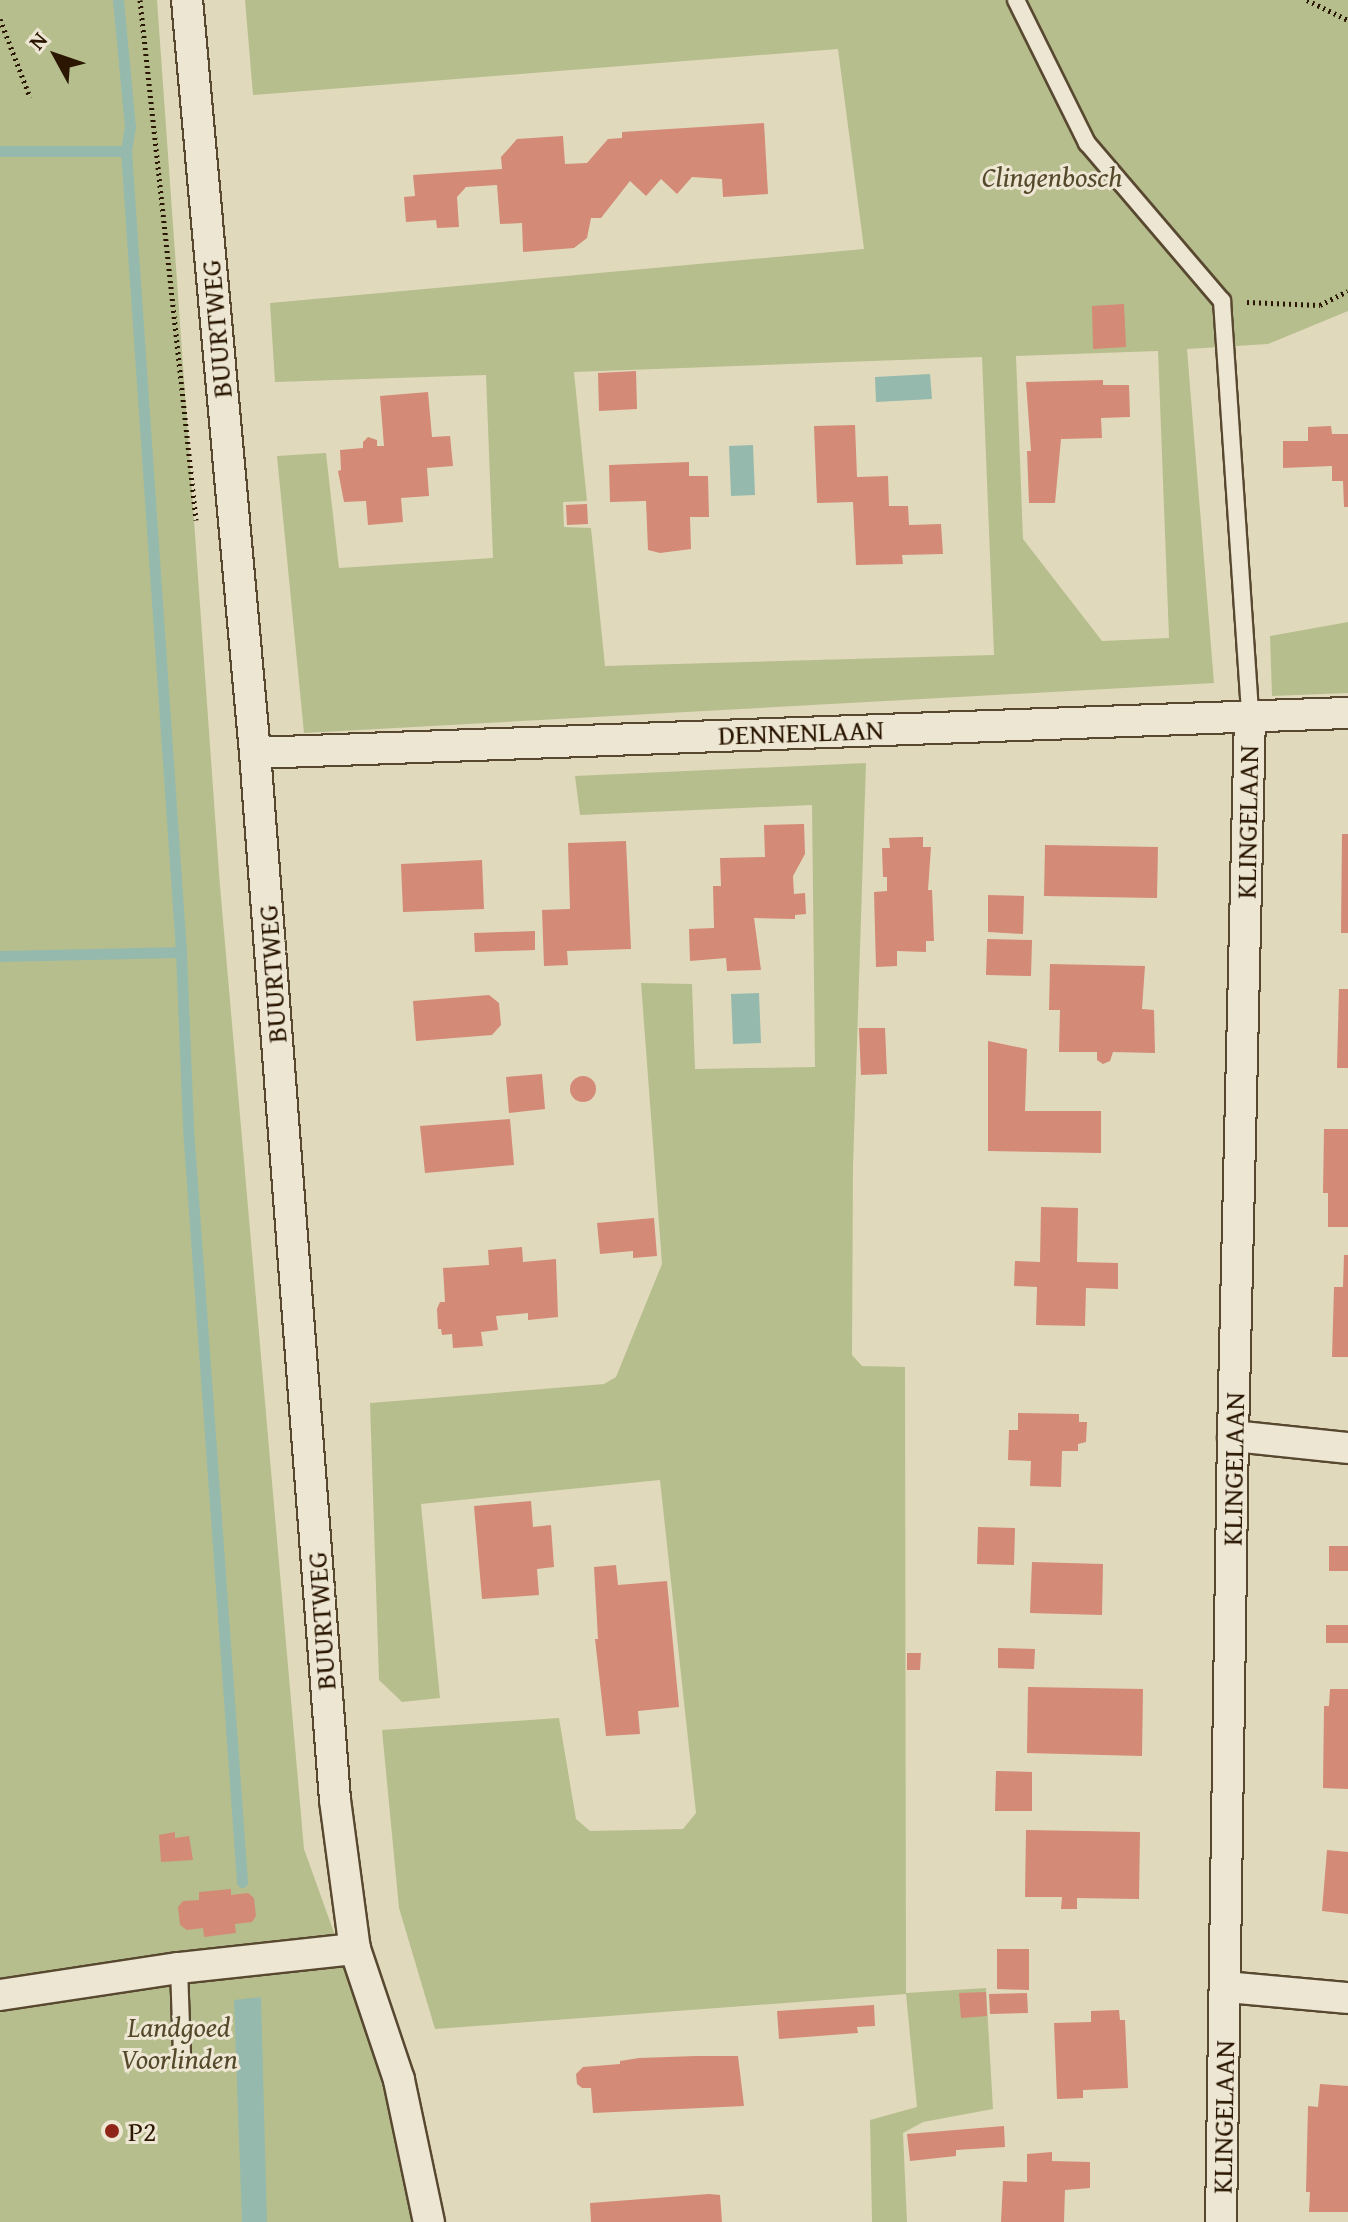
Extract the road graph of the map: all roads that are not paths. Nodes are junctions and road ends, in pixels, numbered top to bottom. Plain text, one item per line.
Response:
1 (187, 0) edge
2 (1016, 0) edge
3 (1348, 713) edge
4 (1250, 717) junction
5 (255, 753) junction
6 (1233, 1436) junction
7 (1348, 1448) edge
8 (355, 1949) junction
9 (179, 1968) junction
10 (1226, 1987) junction
11 (0, 1995) edge
12 (1348, 1998) edge
13 (182, 2056) dead end
14 (429, 2222) edge
15 (1221, 2222) edge

1 - 5 street, BUURTWEG
2 - 4 lane
3 - 4 street, DENNENLAAN
4 - 5 street, DENNENLAAN
4 - 6 street, KLINGELAAN
5 - 8 street, BUURTWEG
6 - 7 street
6 - 10 street, KLINGELAAN
8 - 9 street
8 - 14 street, BUURTWEG
9 - 11 street
9 - 13 lane
10 - 12 street
10 - 15 street, KLINGELAAN

